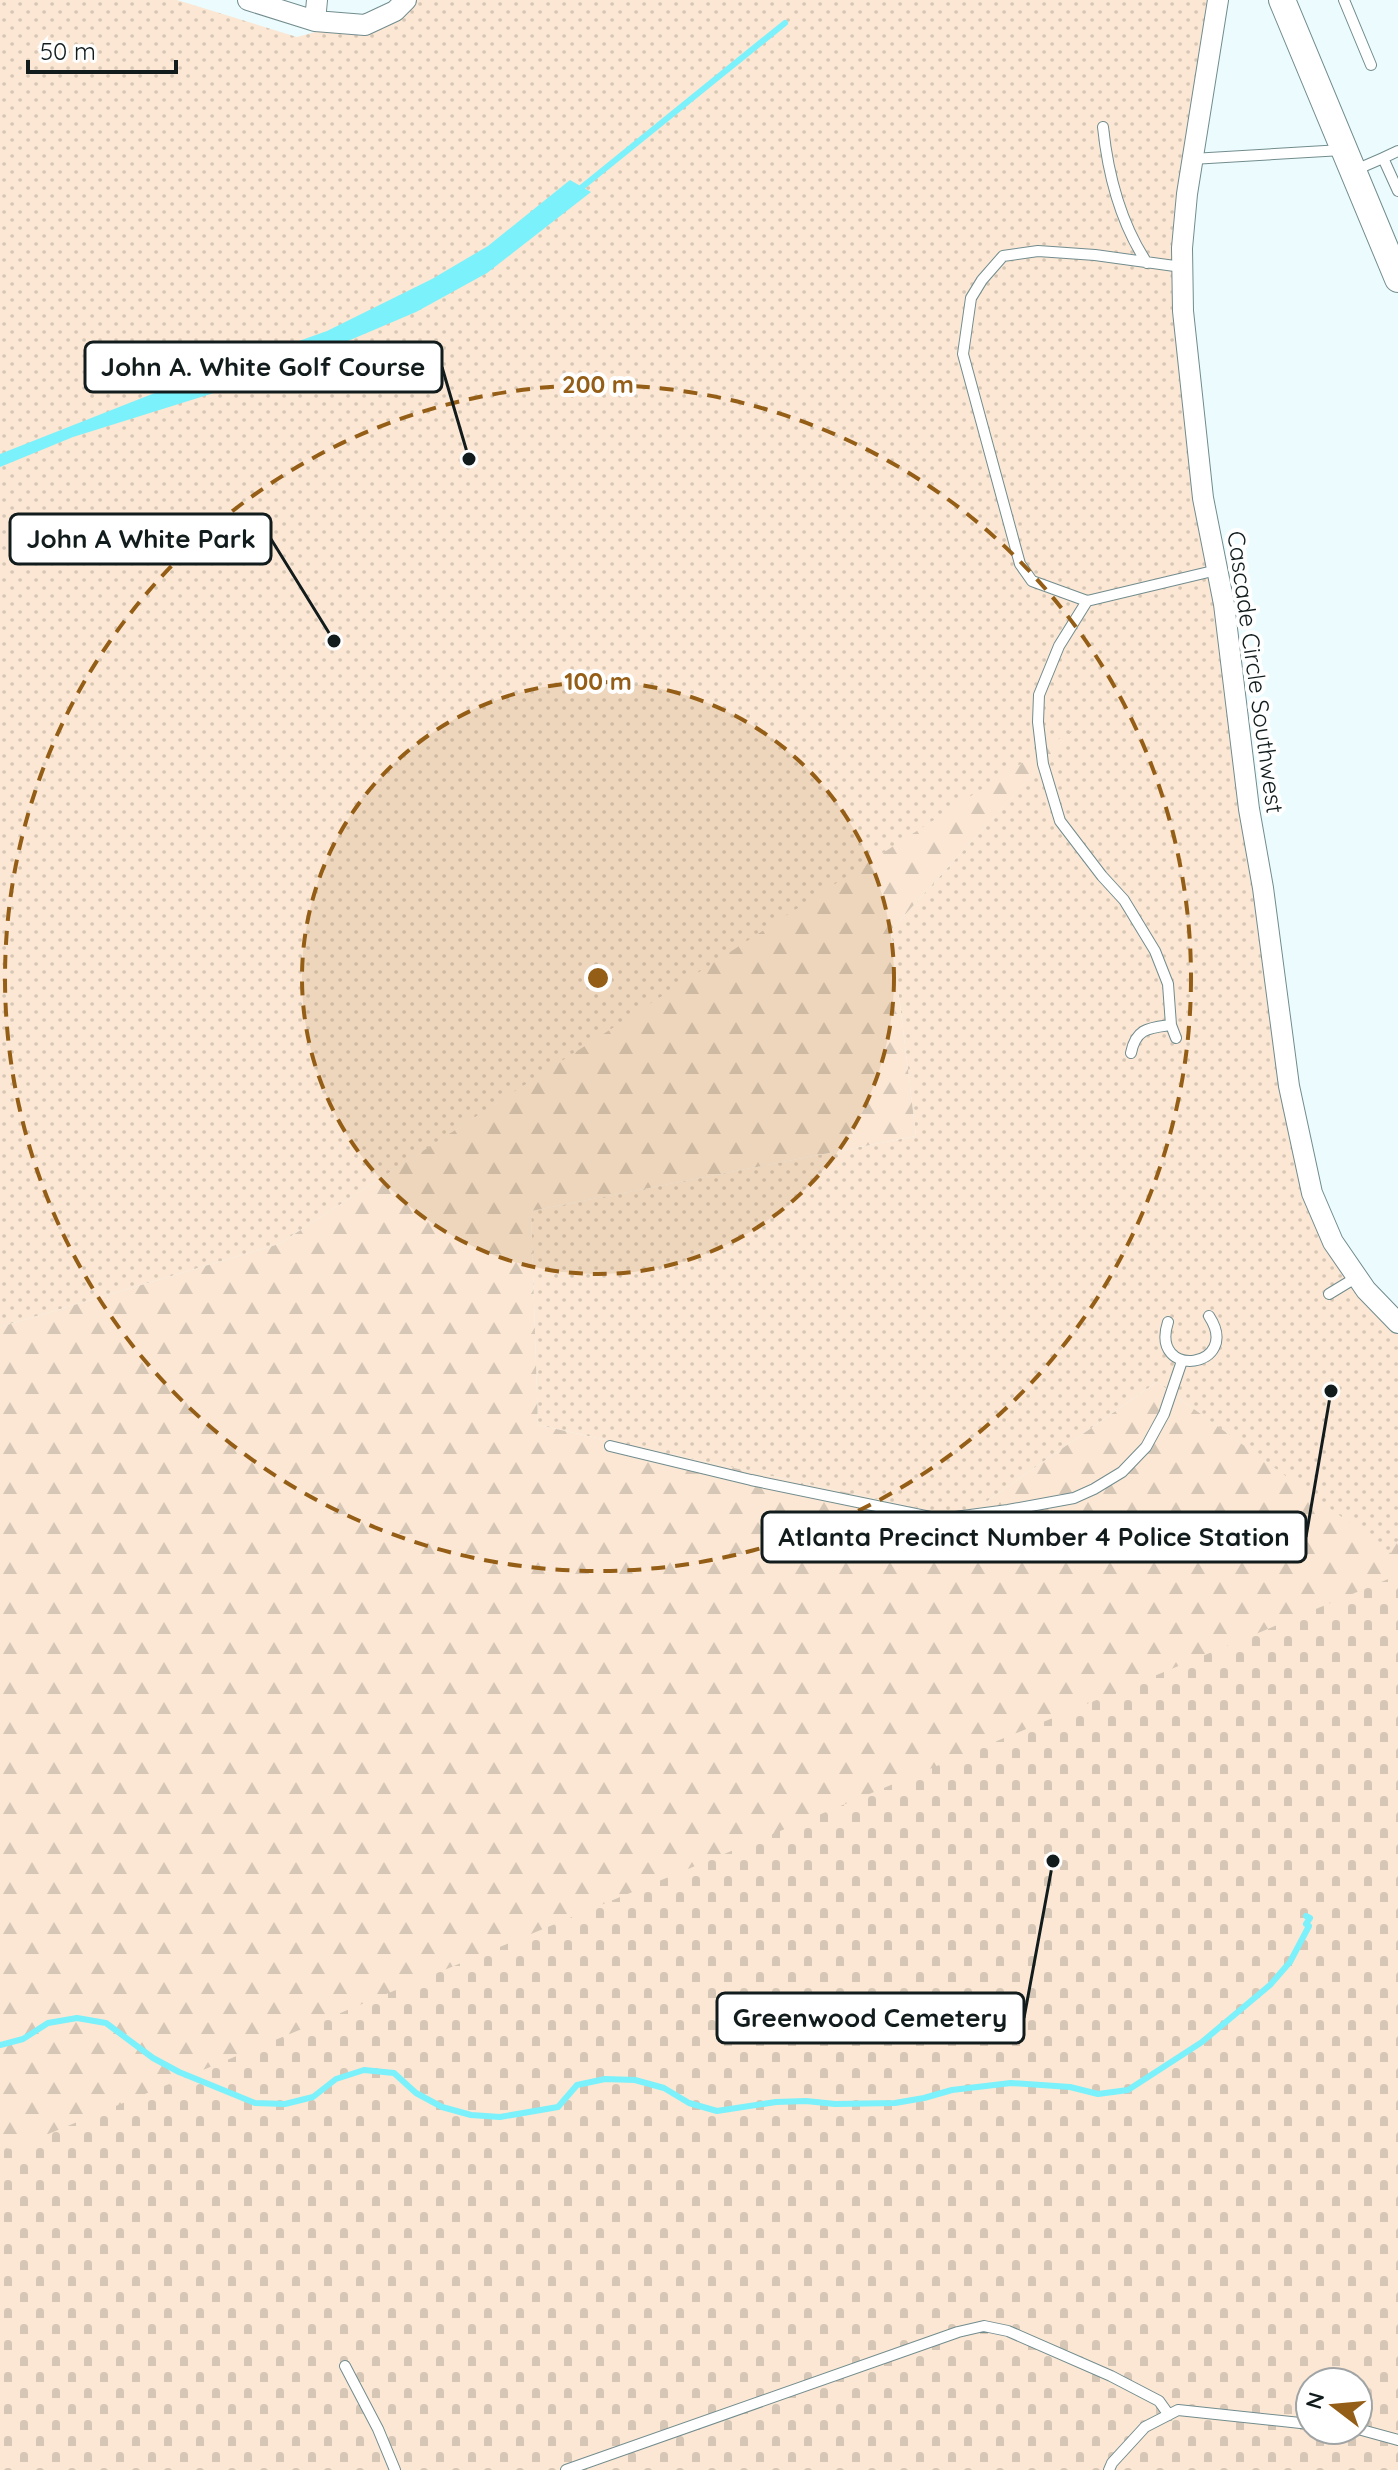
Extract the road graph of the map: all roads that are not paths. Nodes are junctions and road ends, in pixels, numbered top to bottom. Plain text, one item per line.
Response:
1 (248, 0) edge
2 (406, 0) edge
3 (1218, 0) edge
4 (1282, 0) edge
5 (1344, 0) edge
6 (316, 10) edge
7 (1371, 65) dead end
8 (1103, 127) dead end
9 (1398, 151) edge
10 (1383, 158) junction
11 (1192, 159) junction
12 (1348, 160) junction
13 (1398, 191) edge
14 (1391, 242) edge
15 (1147, 263) junction
16 (1182, 267) junction
17 (1398, 279) edge
18 (1217, 570) junction
19 (1087, 601) junction
20 (1171, 1025) junction
21 (1176, 1038) dead end
22 (1131, 1053) dead end
23 (1357, 1277) junction
24 (1329, 1294) dead end
25 (1209, 1316) dead end
26 (1168, 1322) dead end
27 (1398, 1323) edge
28 (1182, 1361) junction
29 (610, 1446) dead end
30 (345, 2366) dead end
31 (1169, 2415) junction
32 (1294, 2422) edge
33 (1374, 2433) edge
34 (1398, 2440) edge
35 (395, 2470) edge
36 (566, 2470) edge
37 (1109, 2470) edge

1 - 6 street
2 - 6 street
3 - 11 street, Cascade Circle Southwest
4 - 12 main road
5 - 7 lane
8 - 15 lane
9 - 10 lane
10 - 12 lane
10 - 13 lane
11 - 12 lane
11 - 16 street, Cascade Circle Southwest
12 - 14 main road
14 - 17 main road
15 - 16 lane
15 - 19 lane
16 - 18 street, Cascade Circle Southwest
18 - 19 lane
18 - 23 street, Cascade Circle Southwest
19 - 20 lane
20 - 21 lane
20 - 22 lane
23 - 24 lane
23 - 27 street, Cascade Circle Southwest
25 - 28 lane
26 - 28 lane
28 - 29 lane
30 - 35 lane
31 - 32 lane
31 - 36 lane
31 - 37 lane
33 - 34 lane

